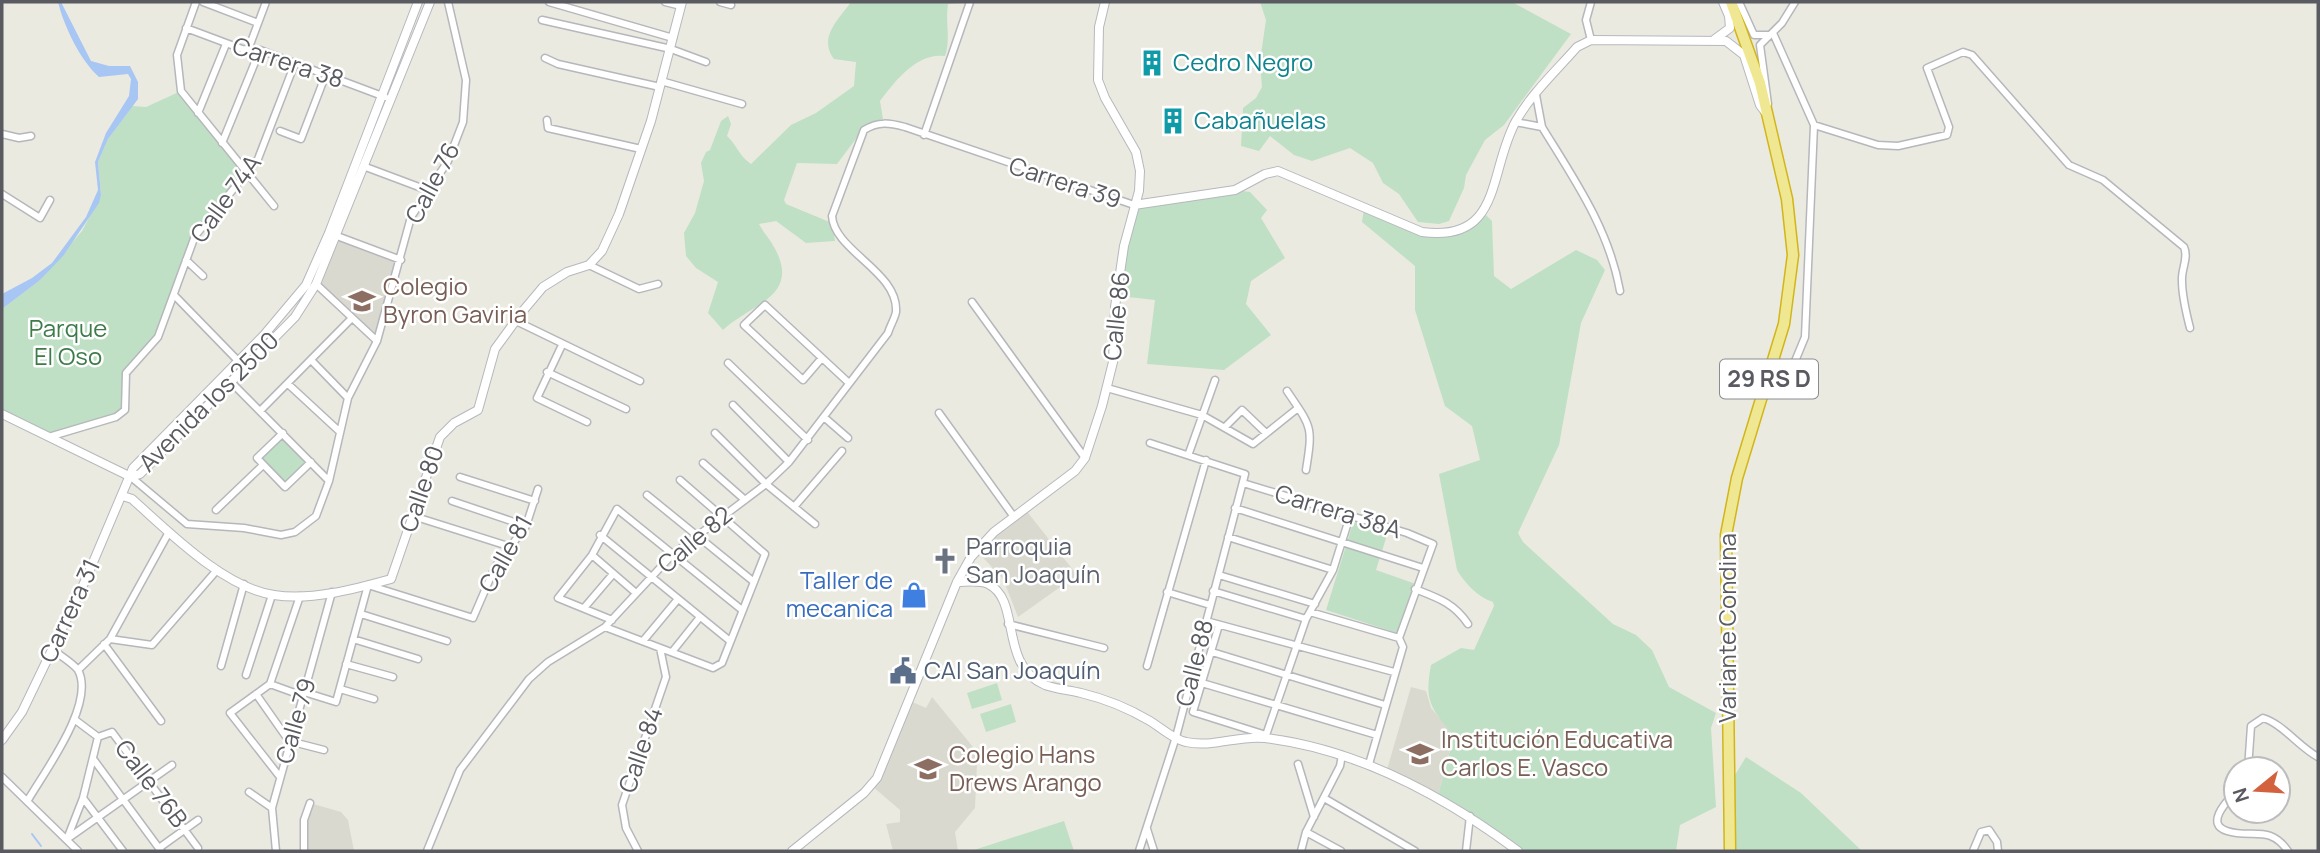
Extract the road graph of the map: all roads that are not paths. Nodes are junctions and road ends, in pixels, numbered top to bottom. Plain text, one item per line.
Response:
1 (196, 2) edge
2 (203, 2) edge
3 (266, 2) edge
4 (418, 2) edge
5 (430, 2) edge
6 (448, 2) edge
7 (549, 2) edge
8 (665, 2) edge
9 (720, 2) edge
10 (970, 2) edge
11 (1105, 2) edge
12 (1591, 2) edge
13 (1723, 2) edge
14 (1731, 2) edge
15 (1739, 2) edge
16 (1795, 2) edge
17 (682, 4) edge
18 (731, 5) dead end
19 (542, 20) dead end
20 (258, 23) junction
21 (186, 28) junction
22 (1771, 34) junction
23 (673, 38) junction
24 (1715, 39) junction
25 (1591, 40) junction
26 (226, 44) junction
27 (670, 49) junction
28 (248, 50) junction
29 (260, 50) junction
30 (545, 58) dead end
31 (706, 62) dead end
32 (295, 63) junction
33 (326, 74) junction
34 (660, 84) junction
35 (1536, 94) junction
36 (386, 97) junction
37 (743, 104) dead end
38 (198, 113) junction
39 (1768, 116) junction
40 (547, 120) dead end
41 (1515, 122) junction
42 (1814, 125) junction
43 (1542, 127) junction
44 (280, 131) dead end
45 (2, 134) edge
46 (924, 135) junction
47 (31, 136) dead end
48 (222, 143) junction
49 (641, 149) junction
50 (363, 166) junction
51 (248, 175) junction
52 (427, 190) junction
53 (2, 195) edge
54 (50, 200) dead end
55 (1134, 205) junction
56 (274, 206) dead end
57 (832, 223) joint
58 (337, 236) junction
59 (186, 260) junction
60 (401, 260) junction
61 (589, 265) junction
62 (203, 276) dead end
63 (316, 284) junction
64 (658, 284) dead end
65 (1620, 290) dead end
66 (175, 296) junction
67 (972, 302) dead end
68 (352, 318) junction
69 (516, 321) junction
70 (2190, 328) dead end
71 (377, 341) junction
72 (562, 345) junction
73 (821, 359) junction
74 (311, 360) junction
75 (727, 363) dead end
76 (242, 365) junction
77 (547, 372) junction
78 (228, 379) junction
79 (1215, 380) dead end
80 (640, 381) dead end
81 (849, 383) junction
82 (288, 384) junction
83 (1107, 388) junction
84 (1784, 388) dead end
85 (1287, 391) dead end
86 (348, 398) junction
87 (733, 405) dead end
88 (1298, 408) junction
89 (626, 409) dead end
90 (260, 411) junction
91 (939, 413) dead end
92 (2, 414) edge
93 (1202, 415) junction
94 (825, 418) junction
95 (587, 422) dead end
96 (1225, 427) junction
97 (69, 432) junction
98 (340, 432) junction
99 (283, 433) junction
100 (715, 433) dead end
101 (1266, 433) junction
102 (52, 436) junction
103 (848, 438) dead end
104 (807, 440) junction
105 (65, 443) junction
106 (1150, 443) dead end
107 (842, 451) dead end
108 (1189, 453) junction
109 (1085, 458) junction
110 (1206, 460) junction
111 (311, 462) junction
112 (789, 462) junction
113 (703, 463) dead end
114 (263, 465) junction
115 (1306, 470) dead end
116 (131, 477) junction
117 (460, 477) dead end
118 (680, 480) dead end
119 (330, 481) junction
120 (1243, 483) junction
121 (766, 484) junction
122 (538, 489) dead end
123 (647, 495) dead end
124 (123, 496) junction
125 (745, 500) junction
126 (452, 501) dead end
127 (535, 501) junction
128 (794, 507) junction
129 (1235, 508) junction
130 (216, 510) dead end
131 (413, 516) junction
132 (1350, 516) junction
133 (722, 517) junction
134 (1014, 517) junction
135 (815, 524) dead end
136 (526, 526) junction
137 (169, 532) junction
138 (600, 535) junction
139 (696, 536) junction
140 (1228, 537) junction
141 (1342, 542) junction
142 (511, 547) junction
143 (592, 555) junction
144 (672, 555) junction
145 (1423, 568) junction
146 (217, 570) junction
147 (1332, 570) junction
148 (613, 574) junction
149 (1219, 575) junction
150 (651, 577) junction
151 (754, 582) junction
152 (957, 582) junction
153 (244, 584) junction
154 (368, 585) junction
155 (1415, 589) junction
156 (1213, 591) junction
157 (332, 592) junction
158 (1167, 592) junction
159 (636, 593) junction
160 (272, 595) junction
161 (300, 596) junction
162 (678, 599) junction
163 (1315, 604) junction
164 (1210, 605) junction
165 (584, 608) junction
166 (742, 610) junction
167 (361, 614) junction
168 (1308, 615) junction
169 (700, 617) junction
170 (612, 620) junction
171 (1206, 621) junction
172 (1008, 624) junction
173 (1468, 624) dead end
174 (1219, 625) junction
175 (605, 627) junction
176 (1399, 638) junction
177 (353, 639) junction
178 (107, 641) junction
179 (447, 641) dead end
180 (643, 641) junction
181 (730, 641) junction
182 (1296, 645) junction
183 (660, 648) junction
184 (1104, 648) dead end
185 (52, 649) junction
186 (672, 652) junction
187 (1212, 652) junction
188 (418, 659) dead end
189 (346, 664) junction
190 (221, 666) dead end
191 (1147, 666) dead end
192 (78, 670) junction
193 (1394, 672) junction
194 (1286, 673) junction
195 (246, 675) dead end
196 (393, 677) dead end
197 (1202, 683) junction
198 (270, 684) junction
199 (340, 689) junction
200 (256, 694) junction
201 (304, 694) junction
202 (374, 699) dead end
203 (1276, 704) junction
204 (1385, 705) junction
205 (74, 719) junction
206 (162, 721) dead end
207 (1377, 735) junction
208 (98, 737) junction
209 (1176, 737) junction
210 (1265, 737) junction
211 (2, 740) edge
212 (289, 741) junction
213 (324, 750) dead end
214 (1342, 755) junction
215 (2249, 755) edge
216 (2318, 757) edge
217 (94, 760) junction
218 (1298, 764) dead end
219 (1369, 764) junction
220 (172, 765) dead end
221 (2, 777) edge
222 (280, 777) junction
223 (148, 782) junction
224 (249, 792) dead end
225 (83, 798) junction
226 (1324, 798) junction
227 (29, 800) junction
228 (123, 800) junction
229 (310, 803) dead end
230 (2222, 807) edge
231 (272, 808) junction
232 (1470, 816) junction
233 (98, 817) junction
234 (1314, 817) junction
235 (198, 820) dead end
236 (1147, 827) junction
237 (185, 830) junction
238 (1306, 832) junction
239 (67, 839) junction
240 (198, 848) dead end
241 (160, 849) edge
242 (1303, 850) edge
243 (78, 851) edge
244 (123, 851) edge
245 (276, 851) edge
246 (304, 851) edge
247 (427, 851) edge
248 (638, 851) edge
249 (792, 851) edge
250 (1139, 851) edge
251 (1154, 851) edge
252 (1341, 851) edge
253 (1415, 851) edge
254 (1466, 851) edge
255 (1518, 851) edge
256 (1730, 851) edge
257 (1973, 851) edge
258 (1998, 851) edge
259 (2288, 851) edge

1 - 21 street
2 - 20 street
3 - 20 street
4 - 36 main road, Avenida los 2500
5 - 36 main road, Avenida los 2500
6 - 52 street, Calle 76
7 - 23 street
8 - 17 street
9 - 18 street
10 - 46 street
11 - 55 main road, Calle 86
12 - 25 street
13 - 24 main road
14 - 39 highway, Variante Condina / 29 RS D
15 - 22 street
16 - 22 street
17 - 23 main road
19 - 27 street
20 - 28 street
21 - 26 street, Carrera 38
21 - 38 street
22 - 39 street
22 - 42 street
23 - 27 main road
24 - 25 main road
24 - 39 main road
25 - 35 main road, Carrera 39
26 - 28 street, Carrera 38
26 - 38 street
27 - 31 street
27 - 34 main road
28 - 29 street, Carrera 38
29 - 32 street, Carrera 38
29 - 48 street
30 - 34 street
32 - 33 street, Carrera 38
32 - 51 street, Calle 74A
33 - 36 street, Carrera 38
33 - 44 street
34 - 37 street
34 - 49 main road
35 - 41 main road, Carrera 39
35 - 43 street
36 - 50 main road, Avenida los 2500
36 - 76 main road, Avenida los 2500
38 - 48 street
39 - 256 highway, Variante Condina / 29 RS D
40 - 49 street
41 - 43 street
41 - 55 main road, Carrera 39
42 - 70 street
42 - 84 street
43 - 65 street
45 - 47 street
46 - 55 street, Carrera 39
46 - 57 street, Carrera 39
48 - 51 street
49 - 61 main road
50 - 52 street
50 - 58 main road, Avenida los 2500
51 - 56 street
51 - 59 street, Calle 74A
52 - 60 street, Calle 76
53 - 54 street
55 - 83 main road, Calle 86
57 - 81 street, Calle 82
58 - 60 street
58 - 63 main road, Avenida los 2500
59 - 62 street
59 - 66 street, Calle 74A
60 - 71 street, Calle 76
61 - 64 street
61 - 69 main road, Calle 80
63 - 68 street
63 - 76 main road, Avenida los 2500
66 - 76 street
66 - 97 street, Calle 74A
67 - 109 street
68 - 71 street
68 - 74 street
69 - 72 street
69 - 131 main road, Calle 80
71 - 86 street, Calle 76
72 - 77 street
72 - 80 street
73 - 73 street
73 - 81 street
74 - 82 street
74 - 86 street
75 - 104 street
76 - 78 main road, Avenida los 2500
77 - 89 street
77 - 95 street
78 - 90 street
78 - 116 main road, Avenida los 2500
79 - 93 street
81 - 94 street, Calle 82
82 - 90 street
82 - 98 street
83 - 93 street
83 - 109 main road, Calle 86
85 - 88 street
86 - 98 street, Calle 76
87 - 112 street
88 - 101 street
88 - 115 street
90 - 99 street
91 - 134 street
92 - 102 main road
93 - 96 street
93 - 108 street
94 - 103 street
94 - 104 street, Calle 82
96 - 101 street
96 - 101 street
97 - 102 street
97 - 105 main road
98 - 119 street, Calle 76
99 - 111 street
99 - 114 street
100 - 121 street
102 - 105 main road
104 - 112 street, Calle 82
105 - 116 main road
106 - 108 street
107 - 128 street
108 - 110 street
109 - 134 main road, Calle 86
110 - 120 street, Calle 88
110 - 158 street
111 - 114 street
111 - 119 street
112 - 121 street, Calle 82
113 - 125 street
114 - 130 street
116 - 119 street, Calle 76
116 - 124 main road, Carrera 31
117 - 127 street
118 - 133 street
120 - 129 street, Calle 88
120 - 132 street, Carrera 38A
121 - 125 street, Calle 82
121 - 128 street
122 - 127 street, Calle 81
123 - 139 street
124 - 137 main road
124 - 185 main road, Carrera 31
125 - 133 street, Calle 82
126 - 136 street
127 - 136 street, Calle 81
128 - 135 street
129 - 140 street, Calle 88
129 - 141 street
131 - 142 street
131 - 154 main road, Calle 80
132 - 141 street
132 - 145 street, Carrera 38A
133 - 139 street, Calle 82
133 - 151 street
134 - 152 main road, Calle 86
136 - 142 street, Calle 81
137 - 146 main road
137 - 178 street
138 - 143 street
138 - 144 street
138 - 150 street
139 - 144 street, Calle 82
139 - 151 street
140 - 147 street
140 - 149 street, Calle 88
141 - 145 street
141 - 147 street
142 - 154 street, Calle 81
143 - 148 street
143 - 165 street
144 - 150 street, Calle 82
144 - 166 street
145 - 155 street
146 - 153 main road
146 - 178 street
147 - 163 street
148 - 159 street
148 - 165 street
149 - 156 street, Calle 88
149 - 163 street
150 - 159 street, Calle 82
150 - 162 street
151 - 166 street
152 - 172 main road
152 - 249 main road, Calle 86
153 - 160 main road
153 - 190 street
154 - 157 main road
154 - 167 street
155 - 173 street
155 - 176 street
156 - 164 street, Calle 88
156 - 168 street
157 - 161 main road
157 - 201 street, Calle 79
158 - 164 street
158 - 191 street
159 - 170 street, Calle 82
160 - 161 main road
160 - 195 street
161 - 198 street
162 - 169 street
162 - 180 street
163 - 168 street
164 - 171 street, Calle 88
165 - 170 street
166 - 181 street
167 - 177 street
167 - 179 street
168 - 176 street
168 - 182 street
169 - 181 street
169 - 186 street
170 - 175 street, Calle 82
171 - 174 street
171 - 209 street, Calle 88
172 - 184 street
172 - 209 main road
174 - 182 street
174 - 187 street
175 - 180 street
175 - 247 street, Calle 82
176 - 193 street
177 - 188 street
177 - 189 street
178 - 192 street
178 - 206 street
180 - 183 street
181 - 186 street
182 - 193 street
182 - 194 street
183 - 186 street
183 - 248 street, Calle 84
185 - 192 street
185 - 211 main road, Carrera 31
187 - 194 street
187 - 197 street
189 - 196 street
189 - 199 street
192 - 205 street
193 - 204 street
194 - 203 street
194 - 204 street
197 - 203 street
197 - 210 street
198 - 200 street
198 - 201 street
199 - 201 street
199 - 202 street
200 - 212 street
200 - 222 street
201 - 212 street, Calle 79
203 - 207 street
203 - 210 street
204 - 207 street
205 - 208 street
205 - 227 street
207 - 219 street
208 - 217 street
208 - 223 street, Calle 76B
209 - 210 main road
209 - 236 street, Calle 88
210 - 214 main road
212 - 213 street
212 - 222 street, Calle 79
214 - 219 main road
214 - 226 street
215 - 216 street
217 - 225 street
217 - 228 street
218 - 234 street
219 - 232 main road
220 - 223 street
221 - 227 street
222 - 231 street, Calle 79
223 - 228 street
223 - 237 street, Calle 76B
224 - 231 street
225 - 233 street
225 - 239 street
226 - 234 street
226 - 253 street
227 - 239 street
228 - 233 street
228 - 241 street
229 - 246 street
230 - 259 street
231 - 245 street, Calle 79
232 - 254 street
232 - 255 main road
233 - 239 street
233 - 244 street
234 - 238 street
235 - 237 street
236 - 250 street, Calle 88
236 - 251 street
237 - 240 street, Calle 76B
237 - 241 street
238 - 242 street
238 - 252 street
239 - 243 street
257 - 258 street

